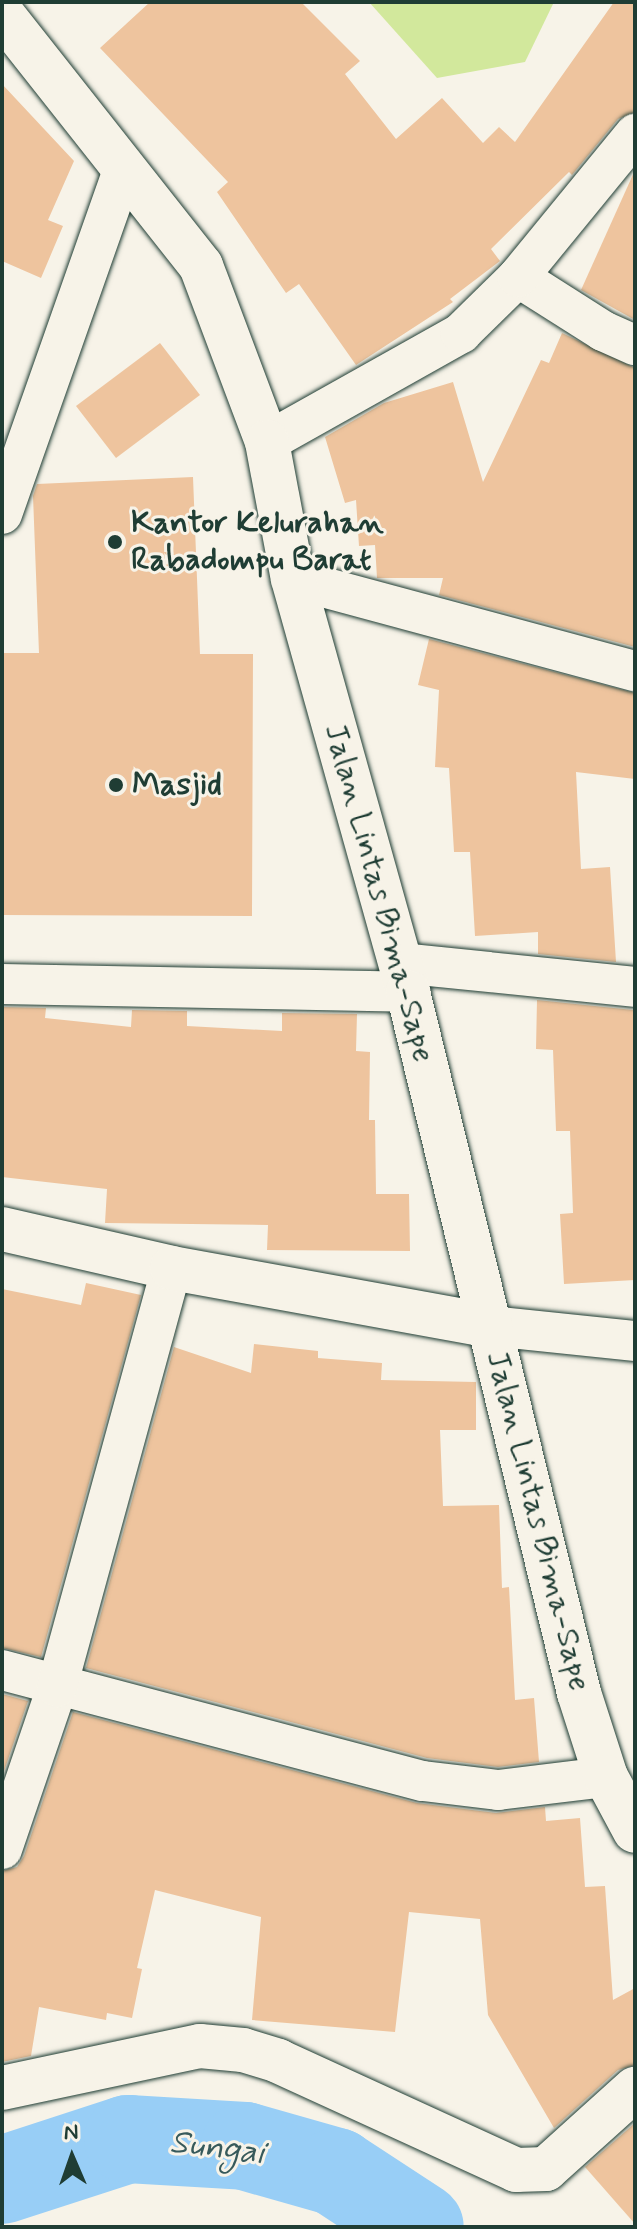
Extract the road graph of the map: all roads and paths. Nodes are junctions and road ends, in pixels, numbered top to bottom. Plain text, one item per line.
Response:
1 (2, 14) edge
2 (635, 134) edge
3 (124, 168) junction
4 (518, 277) junction
5 (635, 345) edge
6 (267, 442) junction
7 (2, 514) edge
8 (293, 579) junction
9 (635, 671) edge
10 (404, 978) junction
11 (2, 984) edge
12 (635, 987) edge
13 (2, 1229) edge
14 (172, 1268) junction
15 (490, 1326) junction
16 (635, 1341) edge
17 (2, 1670) edge
18 (57, 1687) junction
19 (606, 1777) junction
20 (635, 1831) edge
21 (2, 1849) edge
22 (2, 2088) edge
23 (635, 2089) edge

1 - 3 main road, Jalan Lintas Bima-Sape
2 - 4 street
3 - 6 main road, Jalan Lintas Bima-Sape
3 - 7 street
4 - 5 street
4 - 6 street
6 - 8 main road, Jalan Lintas Bima-Sape
8 - 9 street
8 - 10 main road, Jalan Lintas Bima-Sape
10 - 11 street
10 - 12 street
10 - 15 main road, Jalan Lintas Bima-Sape
13 - 14 main road
14 - 15 main road
14 - 18 street
15 - 16 street
15 - 19 main road, Jalan Lintas Bima-Sape
17 - 18 street
18 - 19 street
18 - 21 street
19 - 20 main road, Jalan Lintas Bima-Sape
22 - 23 main road

